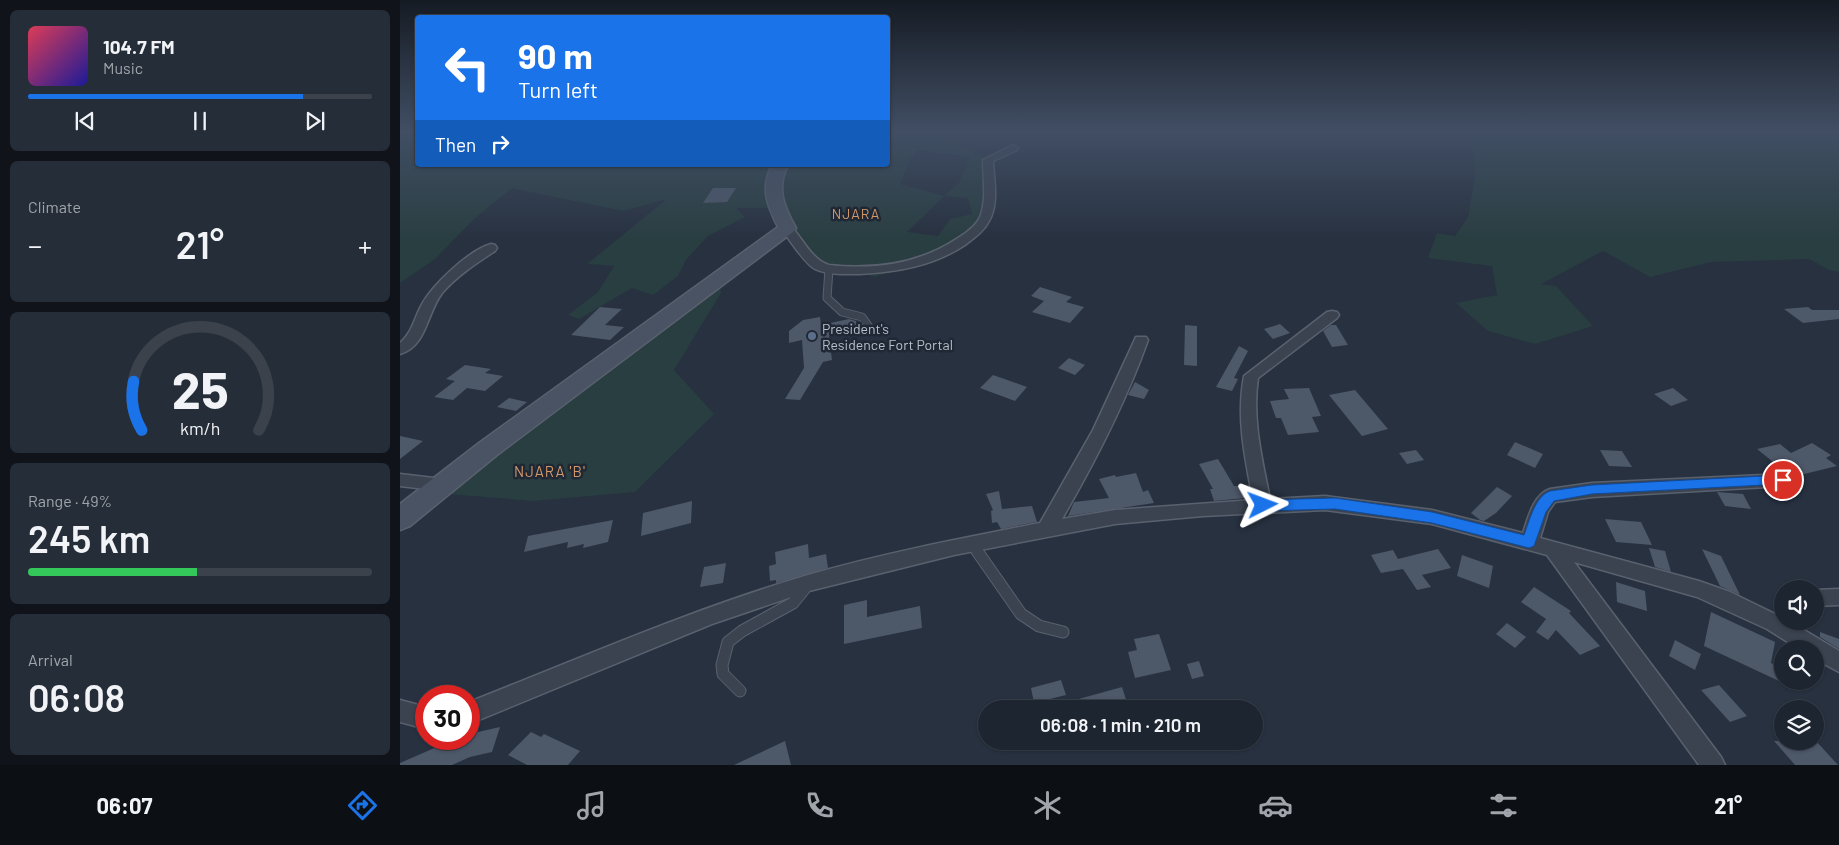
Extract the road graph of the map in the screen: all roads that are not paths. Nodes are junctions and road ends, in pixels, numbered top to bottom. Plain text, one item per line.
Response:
1 (778, 168) edge
2 (988, 168) edge
3 (787, 228) junction
4 (491, 248) dead end
5 (829, 269) junction
6 (1332, 315) dead end
7 (869, 326) dead end
8 (1141, 340) dead end
9 (400, 350) edge
10 (400, 480) edge
11 (1783, 480) dead end
12 (442, 485) junction
13 (1263, 505) junction
14 (400, 519) edge
15 (1046, 530) junction
16 (1529, 542) junction
17 (972, 544) junction
18 (1552, 549) junction
19 (809, 583) junction
20 (1839, 597) edge
21 (1824, 598) edge
22 (1774, 617) edge
23 (1794, 630) edge
24 (1063, 632) dead end
25 (1839, 662) edge
26 (740, 691) dead end
27 (480, 709) edge
28 (400, 711) edge
29 (415, 715) edge
30 (1713, 765) edge

1 - 3 main road
2 - 5 street
3 - 5 street
3 - 12 main road
4 - 9 street
5 - 7 lane
6 - 13 street
8 - 15 street
10 - 12 street
11 - 16 street
12 - 14 main road
13 - 15 street
13 - 16 street
15 - 17 street
16 - 18 street
17 - 19 street
17 - 24 lane
18 - 22 street
18 - 30 street
19 - 26 lane
19 - 27 street
20 - 21 street
23 - 25 street
28 - 29 street

